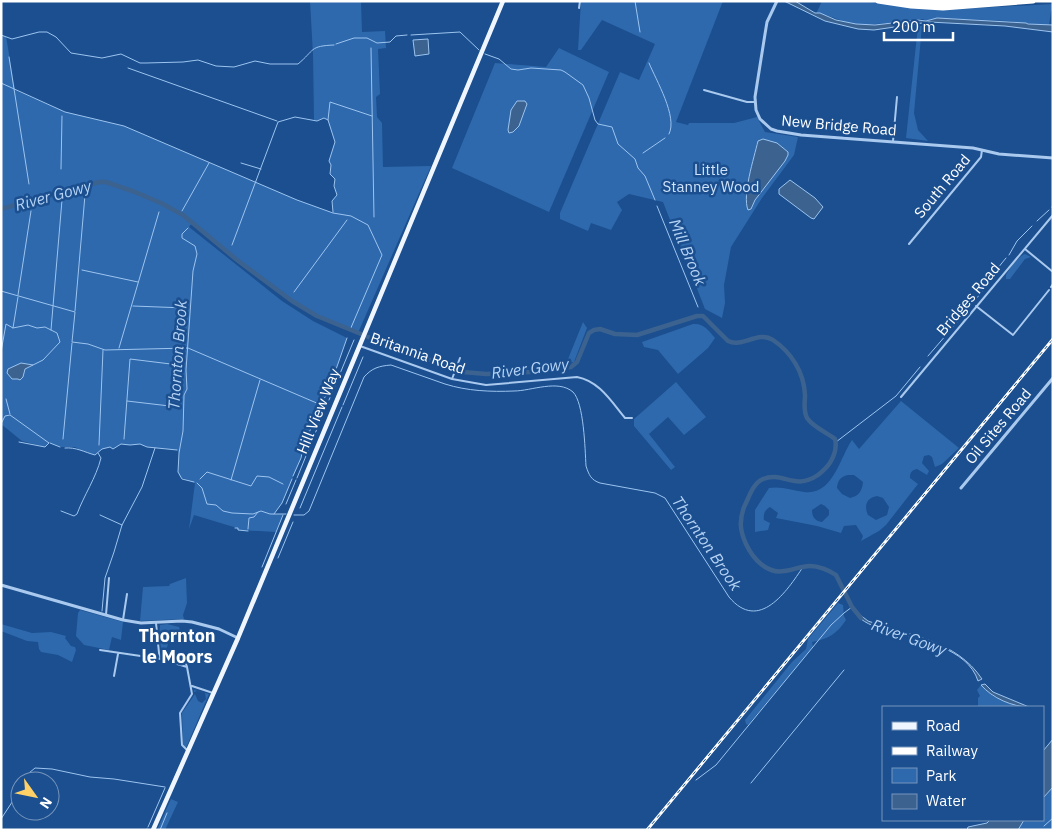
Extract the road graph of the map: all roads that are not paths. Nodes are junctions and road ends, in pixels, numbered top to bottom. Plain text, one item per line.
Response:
1 (503, 1) edge
2 (580, 1) edge
3 (777, 1) edge
4 (878, 1) edge
5 (904, 1) edge
6 (987, 1) edge
7 (1033, 1) edge
8 (579, 8) dead end
9 (704, 90) dead end
10 (897, 97) dead end
11 (755, 102) junction
12 (893, 141) junction
13 (982, 150) junction
14 (1053, 158) edge
15 (1053, 215) edge
16 (909, 244) dead end
17 (1025, 249) junction
18 (1053, 272) edge
19 (1051, 287) edge
20 (976, 306) junction
21 (359, 345) junction
22 (460, 358) dead end
23 (1053, 378) edge
24 (452, 379) junction
25 (901, 397) dead end
26 (632, 418) dead end
27 (961, 488) dead end
28 (109, 578) dead end
29 (1, 585) edge
30 (127, 594) dead end
31 (106, 616) junction
32 (123, 620) junction
33 (156, 623) junction
34 (238, 638) junction
35 (100, 650) dead end
36 (118, 653) junction
37 (158, 653) junction
38 (152, 658) junction
39 (161, 659) junction
40 (170, 662) junction
41 (188, 667) junction
42 (114, 676) dead end
43 (192, 686) junction
44 (214, 693) junction
45 (189, 752) junction
46 (153, 830) edge

1 - 21 main road, Hill View Way
2 - 8 street
3 - 11 street
4 - 7 highway
5 - 6 highway
9 - 11 street
10 - 12 street
11 - 12 street, New Bridge Road
12 - 13 street, New Bridge Road
13 - 14 street, South Road
13 - 16 street, South Road
15 - 17 street, Bridges Road
17 - 18 street
17 - 20 street, Bridges Road
19 - 20 street
20 - 25 street, Bridges Road
21 - 24 street, Britannia Road
21 - 34 main road, Hill View Way
22 - 24 street
23 - 27 street, Oil Sites Road
24 - 26 street, Britannia Road
28 - 31 street
29 - 31 street
30 - 32 street
31 - 32 street
32 - 33 street
33 - 34 street
33 - 37 street
34 - 44 main road, Hill View Way
35 - 36 street
36 - 38 street
36 - 42 street
37 - 38 street
37 - 39 street
38 - 39 street
39 - 40 street
40 - 41 street
40 - 41 street
41 - 43 street
43 - 44 street
43 - 45 street
44 - 45 main road, Hill View Way
45 - 46 main road, Hill View Way

